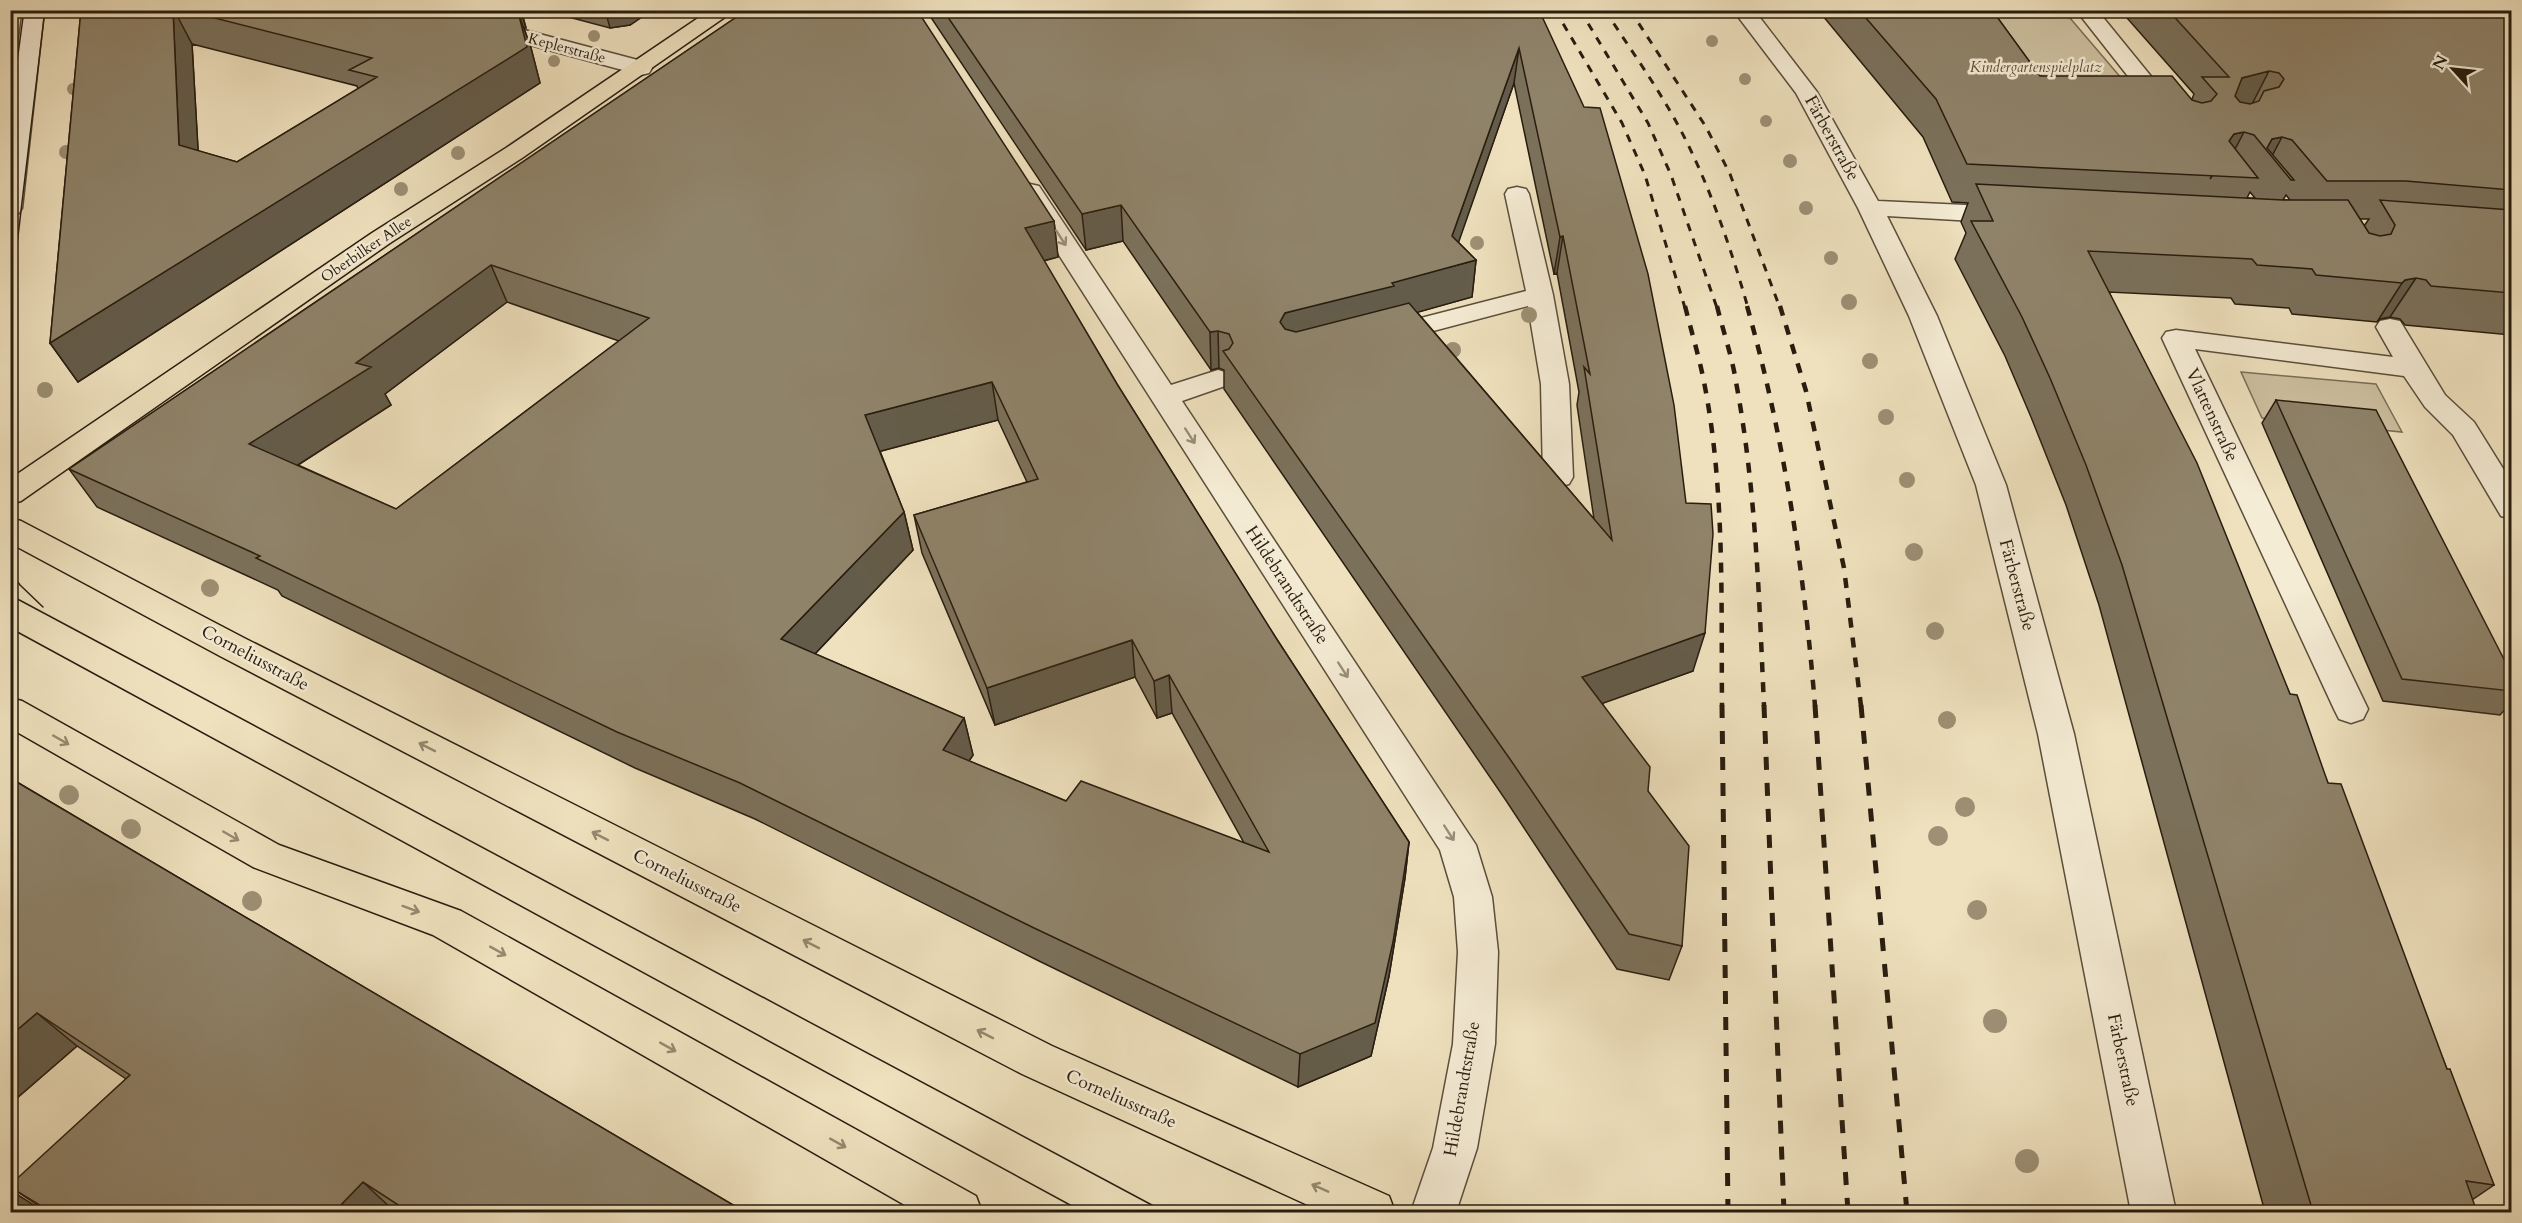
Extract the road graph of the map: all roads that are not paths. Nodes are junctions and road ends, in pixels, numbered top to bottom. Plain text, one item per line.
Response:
1 (34, 10) edge
2 (423, 10) edge
3 (725, 10) edge
4 (1743, 10) edge
5 (2086, 10) edge
6 (641, 68) junction
7 (2184, 130) edge
8 (1017, 170) edge
9 (1517, 194) dead end
10 (10, 208) edge
11 (1870, 208) junction
12 (2037, 217) edge
13 (1540, 295) junction
14 (2390, 327) edge
15 (1362, 341) edge
16 (2413, 368) junction
17 (1218, 379) edge
18 (1165, 397) junction
19 (1558, 477) edge
20 (10, 494) edge
21 (2511, 509) edge
22 (10, 529) edge
23 (2351, 709) dead end
24 (10, 711) edge
25 (960, 1212) edge
26 (1373, 1212) edge
27 (1434, 1212) edge
28 (2154, 1212) edge

1 - 10 street
2 - 6 street, Keplerstraße
3 - 6 main road, Oberbilker Allee
4 - 11 street, Färberstraße
5 - 7 street
6 - 20 main road, Oberbilker Allee
8 -> 18 street, Hildebrandtstraße
9 - 13 street
11 - 12 street
11 - 28 street, Färberstraße
13 - 15 street
13 - 19 street
14 - 16 street
16 - 21 street
16 - 23 street, Vlattenstraße
17 - 18 street
18 -> 27 street, Hildebrandtstraße
26 -> 22 main road, Corneliusstraße
24 -> 25 main road

